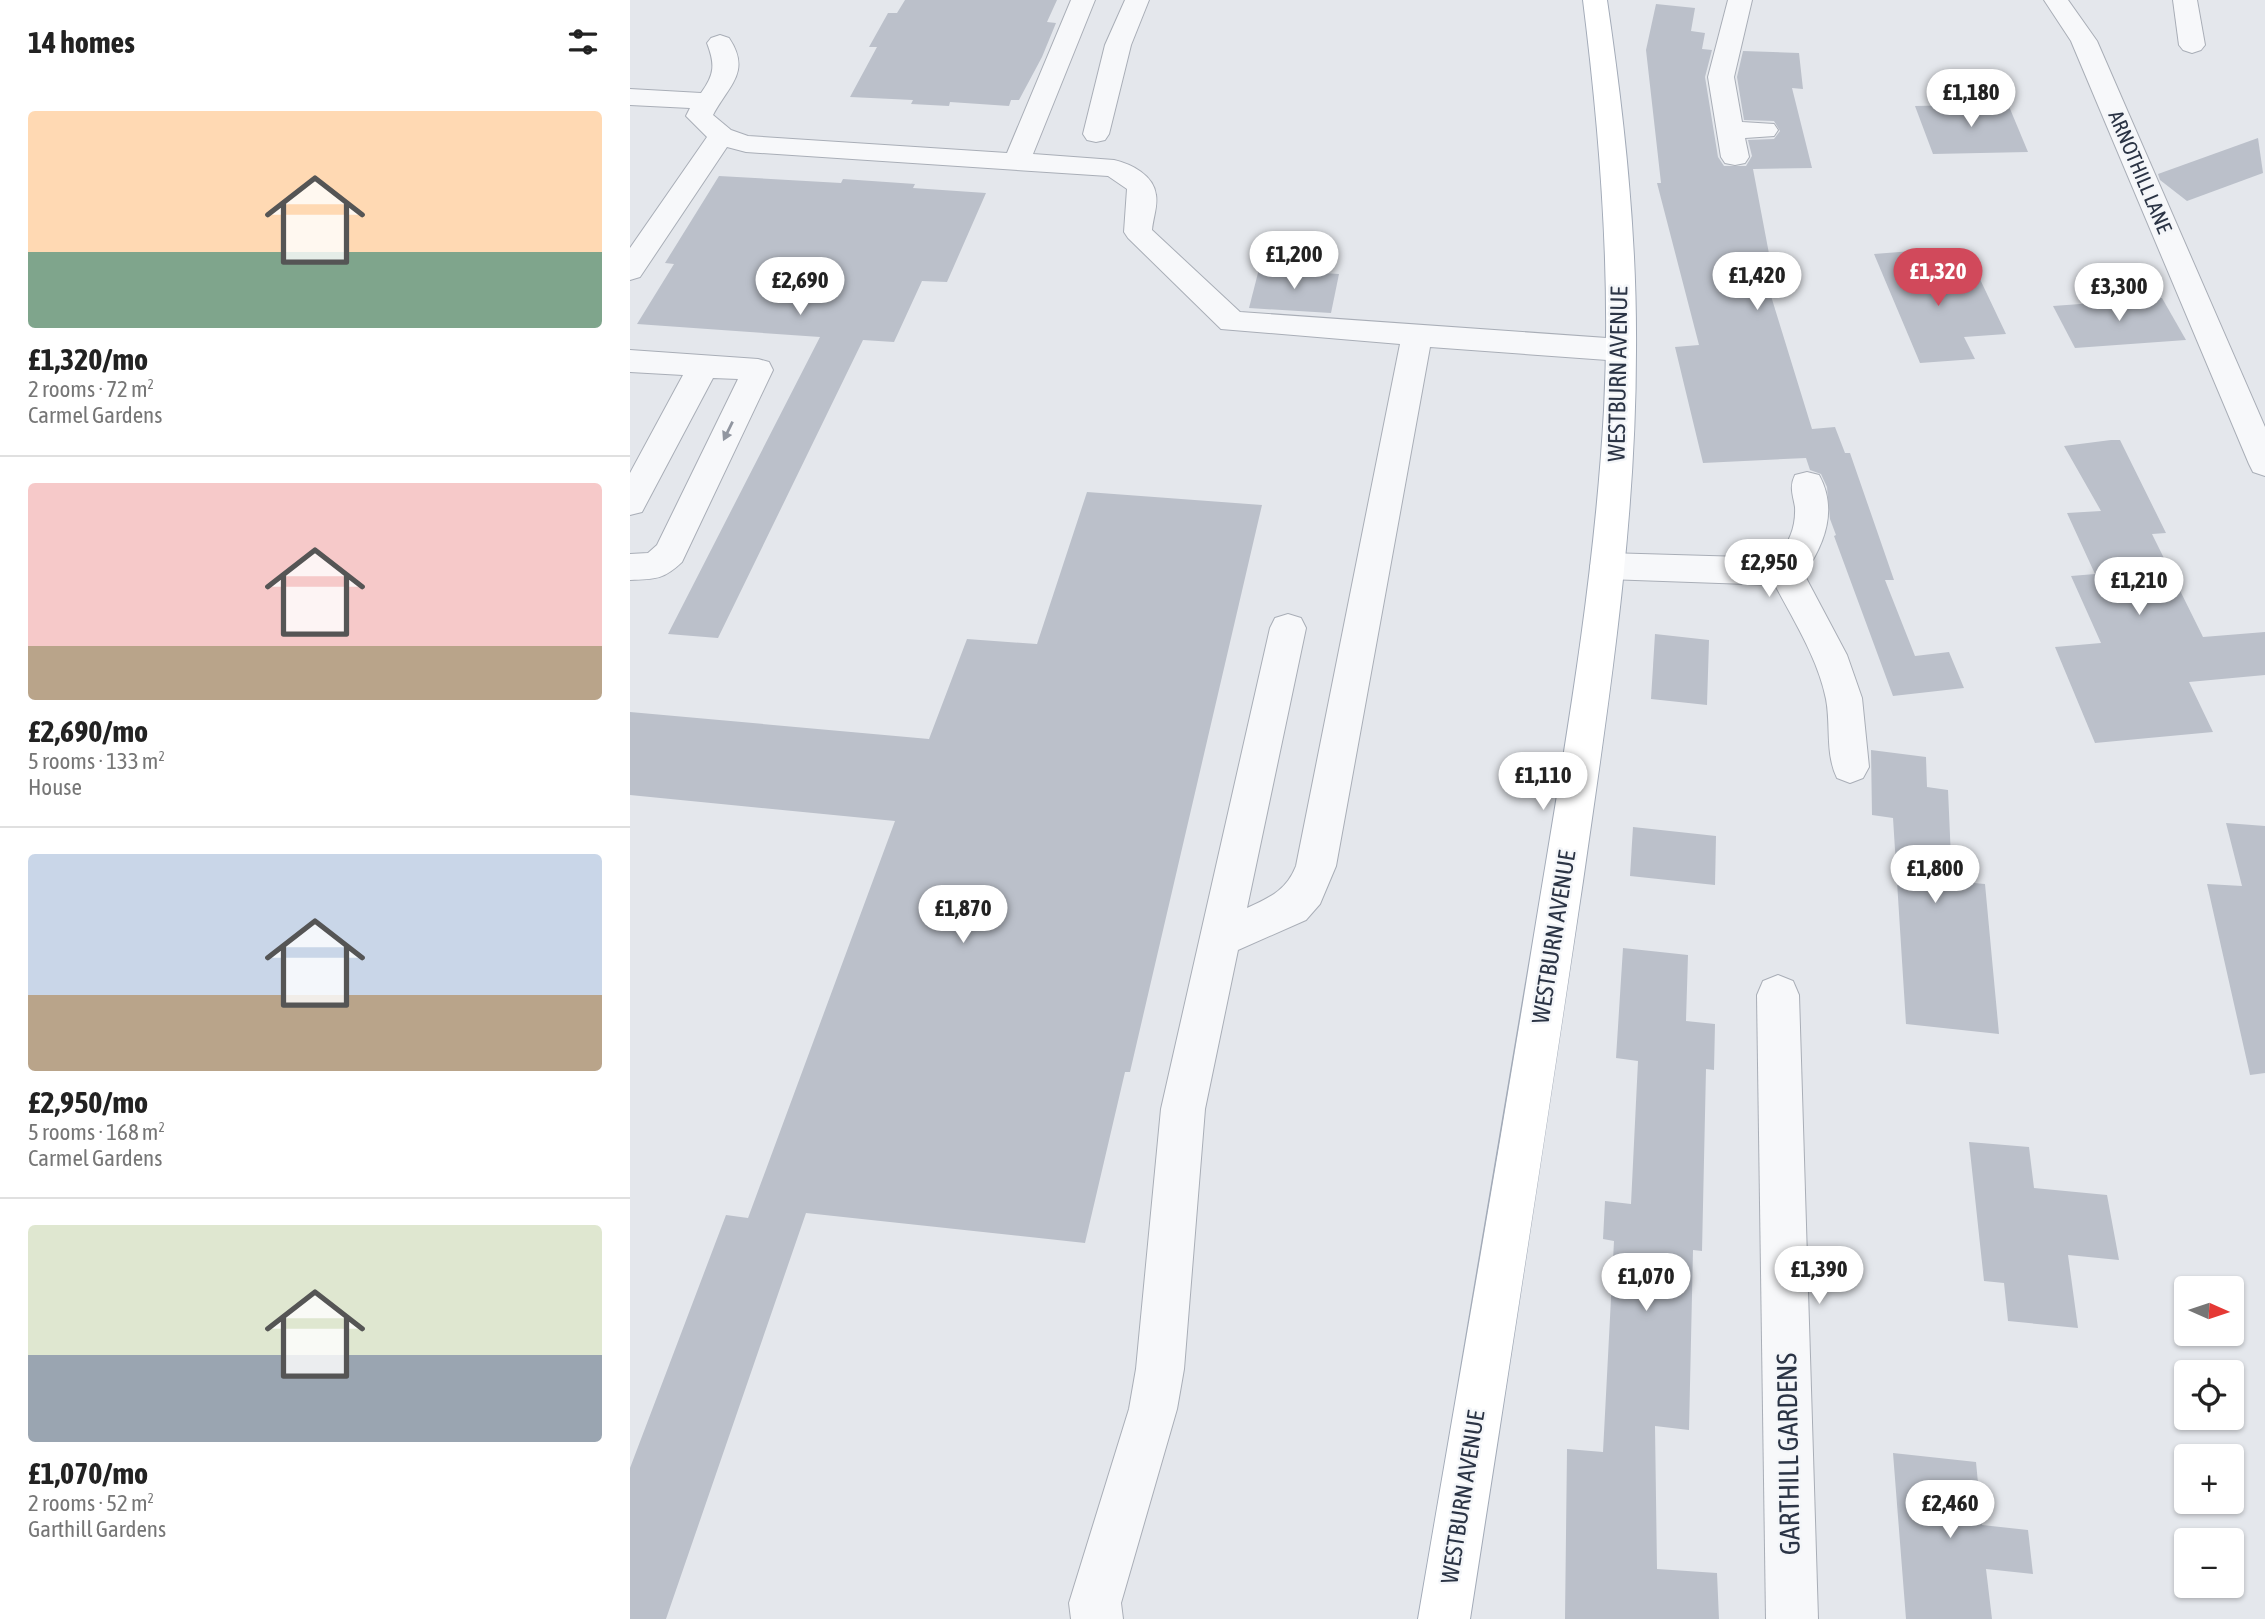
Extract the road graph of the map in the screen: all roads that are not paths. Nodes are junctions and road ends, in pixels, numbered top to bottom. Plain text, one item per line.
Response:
1 (1083, 0) edge
2 (1137, 0) edge
3 (1595, 0) edge
4 (1740, 0) edge
5 (2056, 0) edge
6 (2185, 0) edge
7 (720, 43) dead end
8 (1065, 43) junction
9 (1118, 44) junction
10 (2192, 45) dead end
11 (630, 97) edge
12 (706, 101) junction
13 (1730, 130) junction
14 (1765, 130) dead end
15 (1096, 134) dead end
16 (721, 136) junction
17 (1735, 157) dead end
18 (1016, 163) junction
19 (630, 270) edge
20 (1417, 337) junction
21 (1621, 350) junction
22 (630, 361) edge
23 (704, 366) junction
24 (2265, 464) edge
25 (1807, 484) dead end
26 (630, 503) edge
27 (1606, 566) junction
28 (630, 568) edge
29 (1786, 572) junction
30 (1288, 628) dead end
31 (1850, 767) dead end
32 (1222, 938) junction
33 (1778, 995) dead end
34 (1097, 1619) edge
35 (1444, 1619) edge
36 (1792, 1619) edge

1 - 8 street
2 - 9 street
3 - 21 main road, WESTBURN AVENUE
4 - 13 street
5 - 24 street, ARNOTHILL LANE
6 - 10 street
7 - 12 street
8 - 9 street
8 - 18 street
9 - 15 street
11 - 12 street
12 - 16 street
13 - 14 street
13 - 17 street
16 - 18 street
16 - 19 street
18 - 20 street
20 - 21 street
20 - 32 street
21 - 27 main road, WESTBURN AVENUE
22 - 23 street
23 - 26 street
23 -> 28 street
25 - 29 street
27 - 29 street
27 - 35 main road, WESTBURN AVENUE
29 - 31 street
30 - 32 street
32 - 34 street
33 - 36 street, GARTHILL GARDENS

